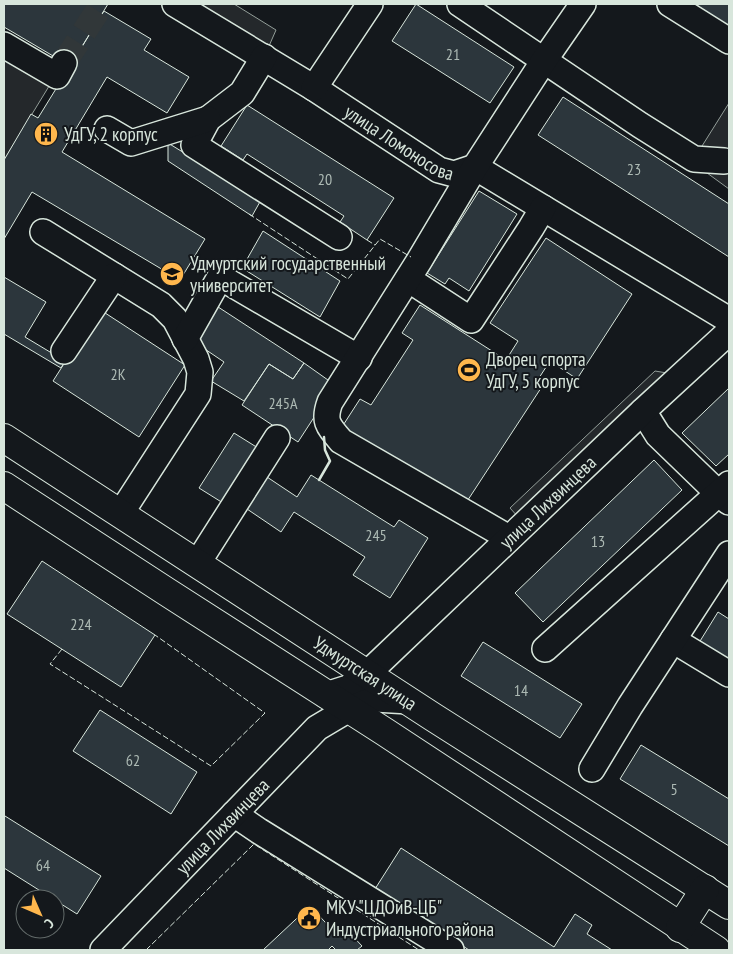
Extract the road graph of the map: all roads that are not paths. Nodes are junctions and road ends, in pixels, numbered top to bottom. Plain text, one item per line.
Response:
1 (175, 4) edge
2 (370, 4) edge
3 (460, 4) edge
4 (583, 4) edge
5 (670, 4) edge
6 (729, 41) edge
7 (4, 45) edge
8 (264, 58) junction
9 (545, 59) junction
10 (64, 63) tunnel mouth
11 (314, 88) junction
12 (208, 119) junction
13 (108, 129) dead end
14 (728, 160) edge
15 (475, 167) junction
16 (542, 208) junction
17 (43, 232) dead end
18 (339, 237) dead end
19 (114, 276) junction
20 (408, 279) junction
21 (729, 320) edge
22 (729, 332) edge
23 (185, 338) junction
24 (64, 351) dead end
25 (359, 358) junction
26 (643, 411) junction
27 (4, 438) edge
28 (277, 438) dead end
29 (4, 486) edge
30 (726, 493) edge
31 (121, 513) junction
32 (509, 538) junction
33 (729, 554) edge
34 (193, 561) junction
35 (167, 592) junction
36 (673, 640) junction
37 (545, 649) dead end
38 (367, 674) junction
39 (729, 674) edge
40 (326, 694) junction
41 (409, 701) junction
42 (349, 710) junction
43 (592, 769) dead end
44 (234, 814) junction
45 (705, 889) junction
46 (729, 904) edge
47 (680, 928) junction
48 (109, 948) edge
49 (451, 950) edge
50 (716, 950) edge

1 - 8 street, улица Ломоносова
2 - 11 street
3 - 9 street
4 - 9 street
5 - 6 street
7 - 10 street
8 - 11 street, улица Ломоносова
8 - 12 street
9 - 14 street
9 - 15 street
11 - 15 street, улица Ломоносова
12 - 13 street
12 - 18 street
15 - 16 street, улица Ломоносова
15 - 20 street
16 - 20 street
16 - 21 street, улица Ломоносова
17 - 19 street
19 - 23 street
19 - 24 street
20 - 25 street
22 - 26 street, улица Лихвинцева
23 - 25 street
23 - 31 street
25 - 32 street
26 - 30 street
26 - 32 street, улица Лихвинцева
27 - 31 main road, Удмуртская улица
28 - 34 street
29 - 35 main road, Удмуртская улица
30 - 37 street
31 - 34 main road, Удмуртская улица
32 - 38 street, улица Лихвинцева
33 - 36 street
34 - 35 main road
34 - 38 main road, Удмуртская улица
35 - 40 main road, Удмуртская улица
36 - 39 street
36 - 43 street
38 - 40 street, улица Лихвинцева
38 - 41 main road, Удмуртская улица
40 - 42 main road, Удмуртская улица
41 - 42 street, улица Лихвинцева
41 - 45 main road, Удмуртская улица
42 - 44 street, улица Лихвинцева
42 - 47 main road, Удмуртская улица
44 - 48 street, улица Лихвинцева
44 - 49 street
45 - 46 main road, Удмуртская улица
45 - 47 main road
47 - 50 main road, Удмуртская улица

